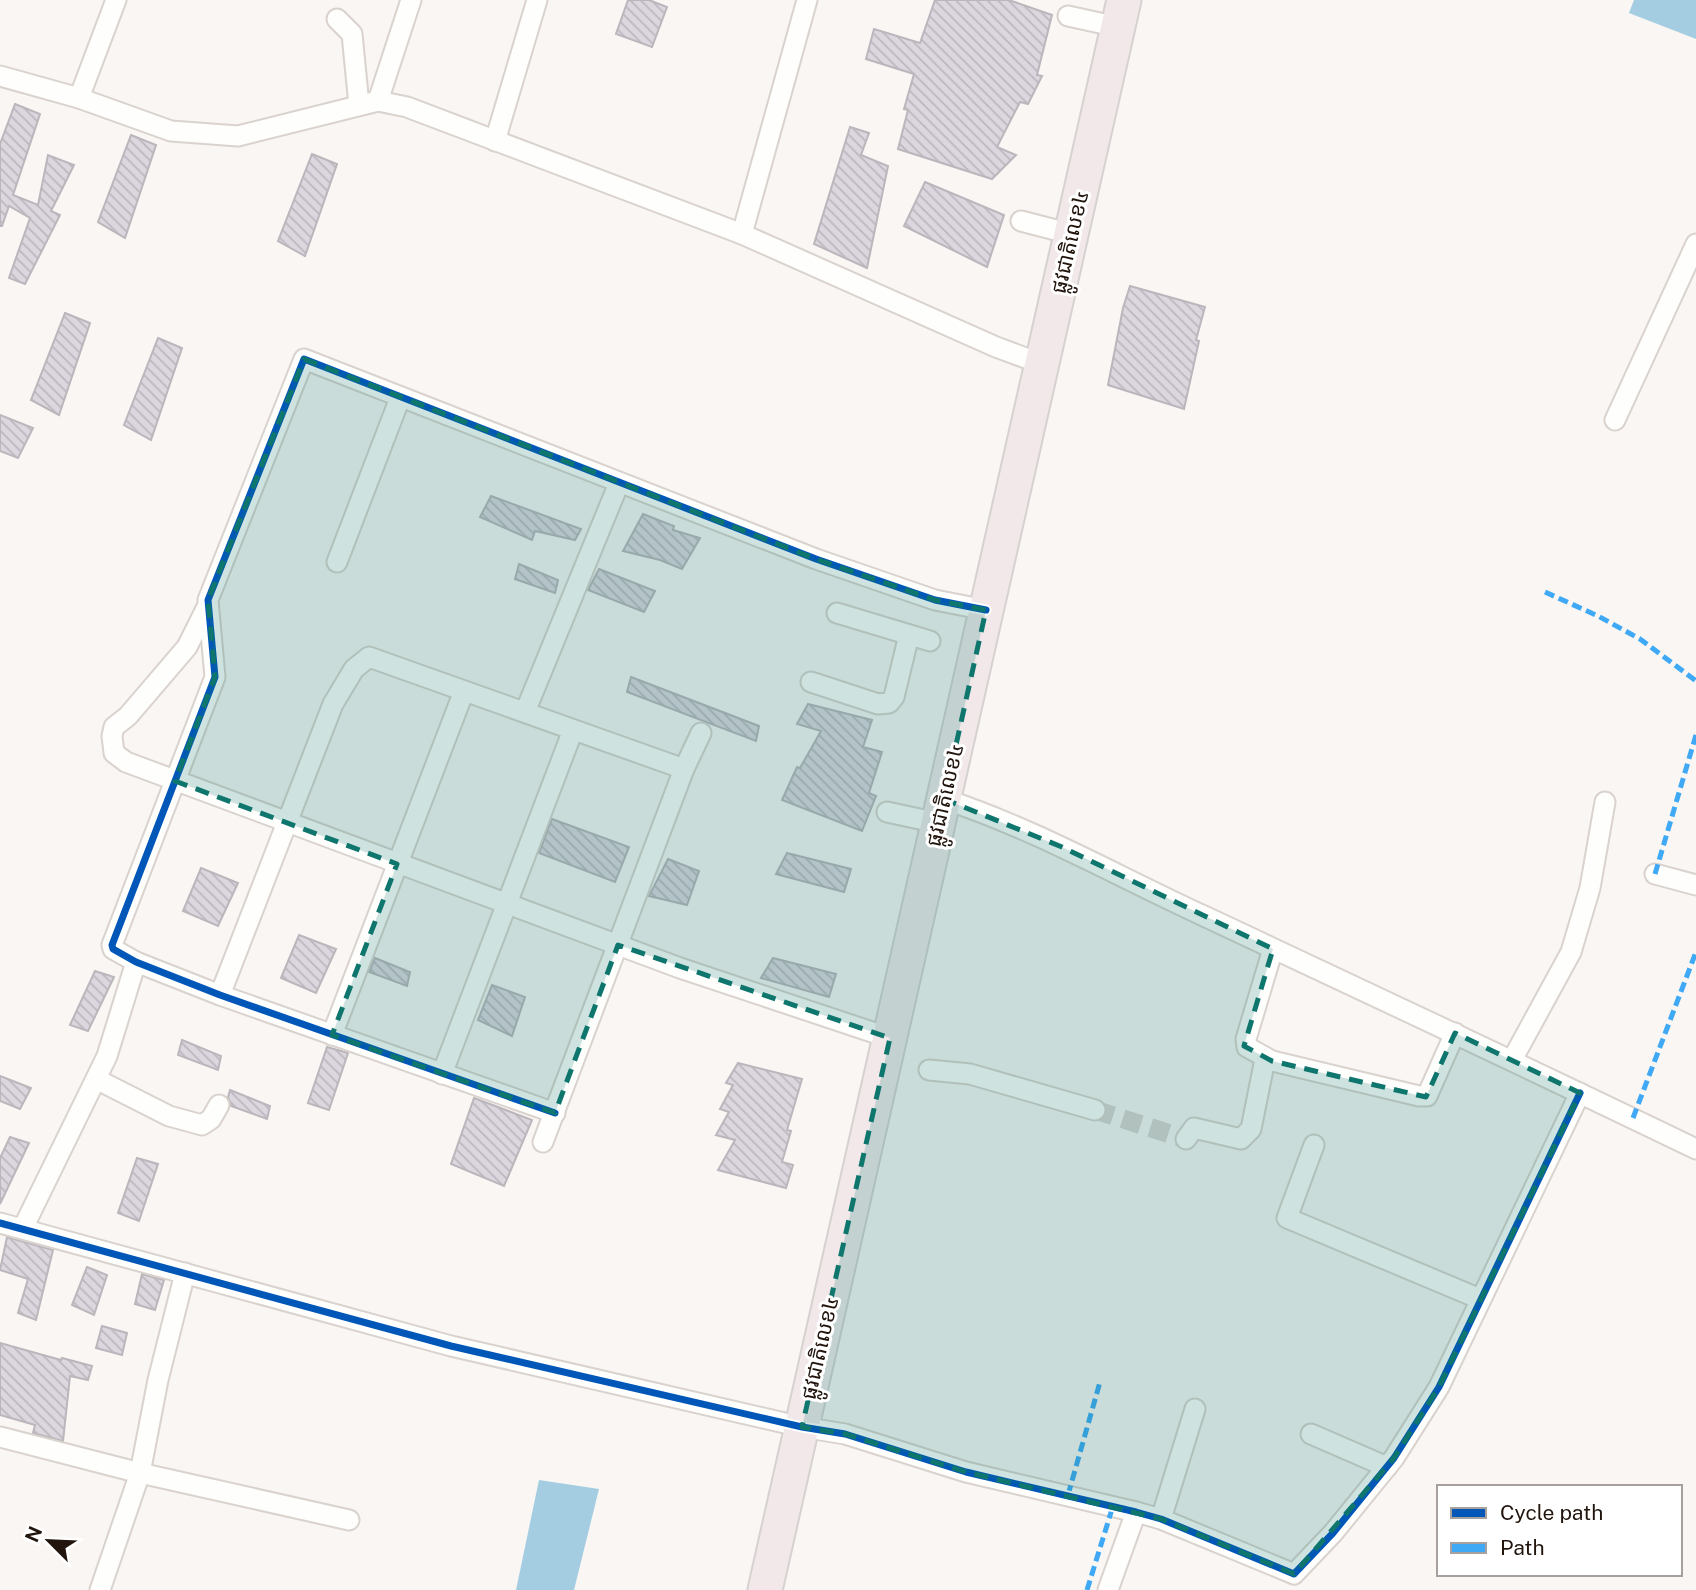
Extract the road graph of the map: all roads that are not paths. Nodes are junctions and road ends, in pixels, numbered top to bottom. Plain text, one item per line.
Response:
1 (116, 0) edge
2 (411, 0) edge
3 (537, 0) edge
4 (807, 0) edge
5 (1121, 13) edge
6 (1068, 16) dead end
7 (337, 19) dead end
8 (0, 76) edge
9 (79, 98) junction
10 (369, 103) junction
11 (495, 141) junction
12 (1021, 221) dead end
13 (742, 234) junction
14 (1071, 234) junction
15 (1696, 244) edge
16 (1042, 364) junction
17 (400, 398) junction
18 (1615, 420) dead end
19 (619, 483) junction
20 (337, 562) dead end
21 (208, 604) junction
22 (986, 610) junction
23 (837, 613) dead end
24 (909, 635) junction
25 (930, 641) dead end
26 (811, 682) dead end
27 (464, 691) junction
28 (525, 712) junction
29 (573, 730) junction
30 (701, 733) dead end
31 (684, 769) junction
32 (175, 781) junction
33 (1605, 802) dead end
34 (941, 811) junction
35 (887, 812) dead end
36 (287, 822) junction
37 (397, 864) junction
38 (1655, 874) dead end
39 (1696, 885) edge
40 (507, 904) junction
41 (618, 945) junction
42 (1273, 949) junction
43 (136, 962) junction
44 (220, 995) junction
45 (1455, 1033) junction
46 (332, 1035) junction
47 (890, 1038) junction
48 (1272, 1060) junction
49 (1512, 1060) junction
50 (929, 1070) dead end
51 (442, 1074) junction
52 (96, 1079) junction
53 (1580, 1093) junction
54 (219, 1105) dead end
55 (1095, 1110) tunnel mouth
56 (555, 1113) junction
57 (1186, 1139) tunnel mouth
58 (543, 1142) dead end
59 (1314, 1145) dead end
60 (1696, 1149) edge
61 (0, 1223) edge
62 (23, 1228) junction
63 (185, 1273) junction
64 (1480, 1299) junction
65 (1195, 1409) dead end
66 (802, 1427) junction
67 (1311, 1434) dead end
68 (0, 1437) edge
69 (1387, 1467) junction
70 (140, 1473) junction
71 (1136, 1512) junction
72 (1161, 1519) junction
73 (349, 1520) dead end
74 (1294, 1582) edge
75 (100, 1590) edge
76 (765, 1590) edge
77 (1108, 1590) edge

1 - 9 street
2 - 10 street
3 - 11 street
4 - 13 street
5 - 6 street
5 - 14 highway, ផ្លូវជាតិលេខ៤
7 - 10 street
8 - 9 street
9 - 10 street
10 - 11 street
11 - 13 street
12 - 14 street
13 - 16 street
14 - 16 highway, ផ្លូវជាតិលេខ៤
15 - 18 street
16 - 22 highway, ផ្លូវជាតិលេខ៤
17 - 19 street
17 - 20 street
17 - 21 street
19 - 22 street
19 - 28 street
21 - 32 street
21 - 32 street
22 - 34 highway, ផ្លូវជាតិលេខ៤
23 - 24 street
24 - 25 street
24 - 26 street
27 - 28 street
27 - 36 street
27 - 37 street
28 - 29 street
29 - 31 street
29 - 40 street
30 - 31 street
31 - 41 street
32 - 36 street
32 - 43 street
33 - 49 street
34 - 35 street
34 - 42 street
34 - 47 highway, ផ្លូវជាតិលេខ៤
36 - 37 street
36 - 44 street
37 - 40 street
37 - 46 street
38 - 39 street
40 - 41 street
40 - 51 street
41 - 47 street
41 - 56 street
42 - 45 street
42 - 48 street
43 - 44 street
43 - 52 street
44 - 46 street
45 - 48 street
45 - 49 street
46 - 51 street
47 - 66 highway, ផ្លូវជាតិលេខ៤
48 - 57 street
49 - 53 street
50 - 55 street
51 - 56 street
52 - 54 street
52 - 62 street
53 - 60 street
53 - 64 street
56 - 58 street
59 - 64 street
61 - 62 street
62 - 63 street
63 - 66 street
63 - 70 street
64 - 69 street
65 - 72 street
66 - 71 street
66 - 76 highway, ផ្លូវជាតិលេខ៤
67 - 69 street
68 - 70 street
69 - 74 street
70 - 73 street
70 - 75 street
71 - 72 street
71 - 77 street
72 - 74 street

